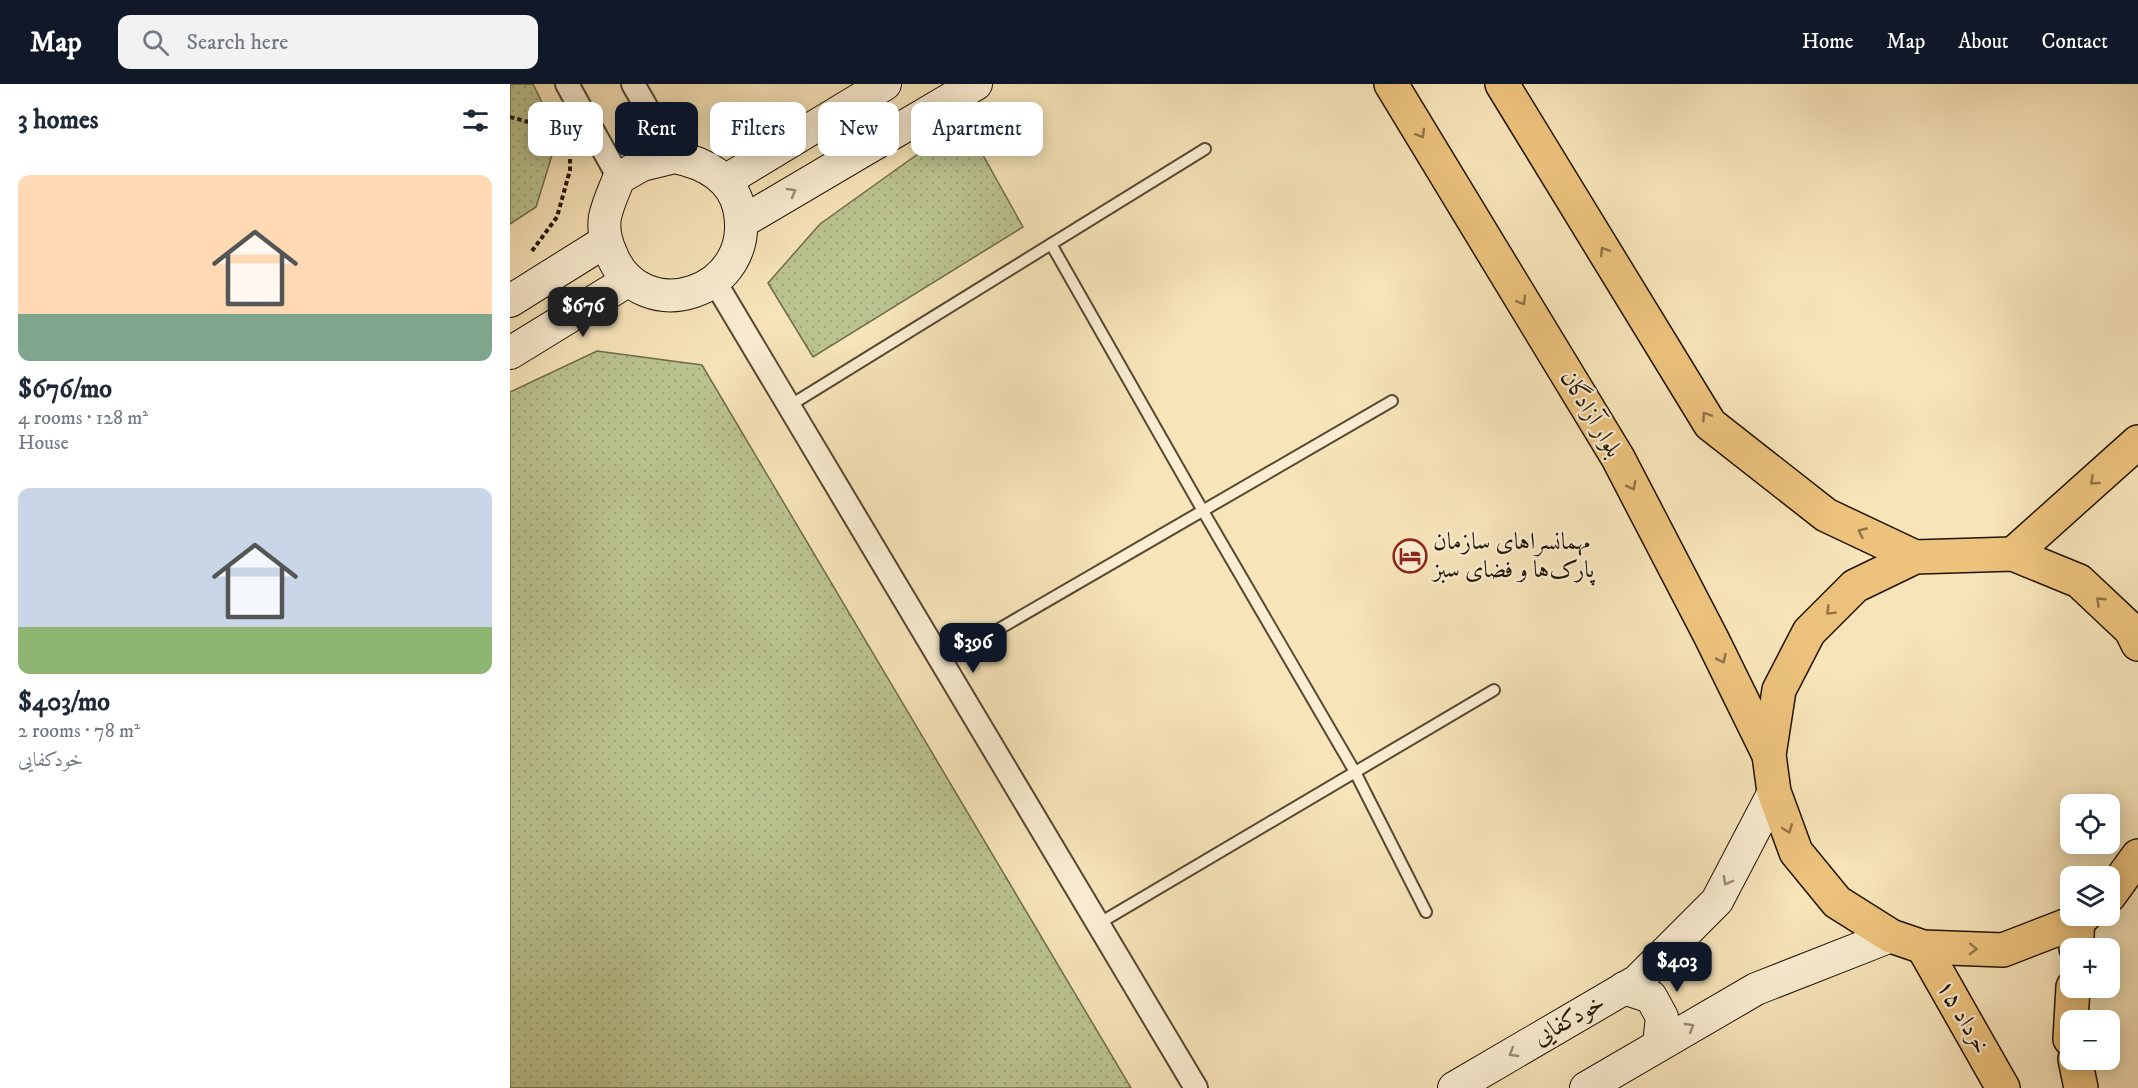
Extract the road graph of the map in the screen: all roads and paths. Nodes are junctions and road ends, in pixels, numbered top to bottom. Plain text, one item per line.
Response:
1 (567, 84) edge
2 (633, 84) edge
3 (885, 84) edge
4 (976, 84) edge
5 (1391, 84) edge
6 (1502, 84) edge
7 (577, 102) edge
8 (510, 117) edge
9 (528, 122) edge
10 (603, 149) edge
11 (1204, 149) dead end
12 (570, 156) edge
13 (675, 157) junction
14 (619, 178) junction
15 (725, 181) junction
16 (742, 222) junction
17 (606, 241) junction
18 (1051, 244) junction
19 (531, 253) dead end
20 (629, 280) junction
21 (715, 282) junction
22 (510, 301) edge
23 (510, 353) edge
24 (1392, 401) dead end
25 (789, 406) junction
26 (2138, 442) edge
27 (1203, 511) junction
28 (2013, 554) junction
29 (1915, 557) junction
30 (2138, 644) edge
31 (942, 662) junction
32 (1494, 690) dead end
33 (1769, 755) junction
34 (1355, 772) junction
35 (1773, 792) junction
36 (2138, 856) edge
37 (2120, 888) edge
38 (1426, 912) dead end
39 (1098, 924) junction
40 (2080, 928) edge
41 (1891, 936) junction
42 (1923, 947) junction
43 (1624, 988) junction
44 (1659, 1044) junction
45 (2077, 1070) edge
46 (1196, 1088) edge
47 (1454, 1088) edge
48 (1586, 1088) edge
49 (2003, 1088) edge
50 (2081, 1088) edge

1 - 7 street
2 - 13 street
3 - 15 street
16 -> 4 street
5 -> 33 main road, بلوار آزادگان
29 -> 6 main road
8 - 9 path
10 - 14 street
11 - 18 lane
12 - 19 path
13 - 14 street
13 - 15 street
14 - 17 street
15 - 16 street
16 - 21 street
17 - 20 street
17 - 22 street
18 - 25 lane
18 - 27 lane
20 - 21 street
20 - 23 street
21 - 25 street
24 - 27 lane
25 - 31 street
26 -> 28 main road
27 - 31 lane
27 - 34 lane
28 - 29 main road
30 -> 28 main road
29 -> 33 main road
31 - 39 street
32 - 34 lane
33 - 35 main road
34 - 38 lane
34 - 39 lane
35 -> 41 main road
35 -> 43 street, خودکفایی
36 - 37 main road
39 - 46 street
42 -> 40 main road
41 - 42 main road
44 -> 41 street
42 - 49 main road, ۱۵ خرداد
43 - 44 street
43 -> 47 street, خودکفایی
44 - 48 street
45 - 50 main road

